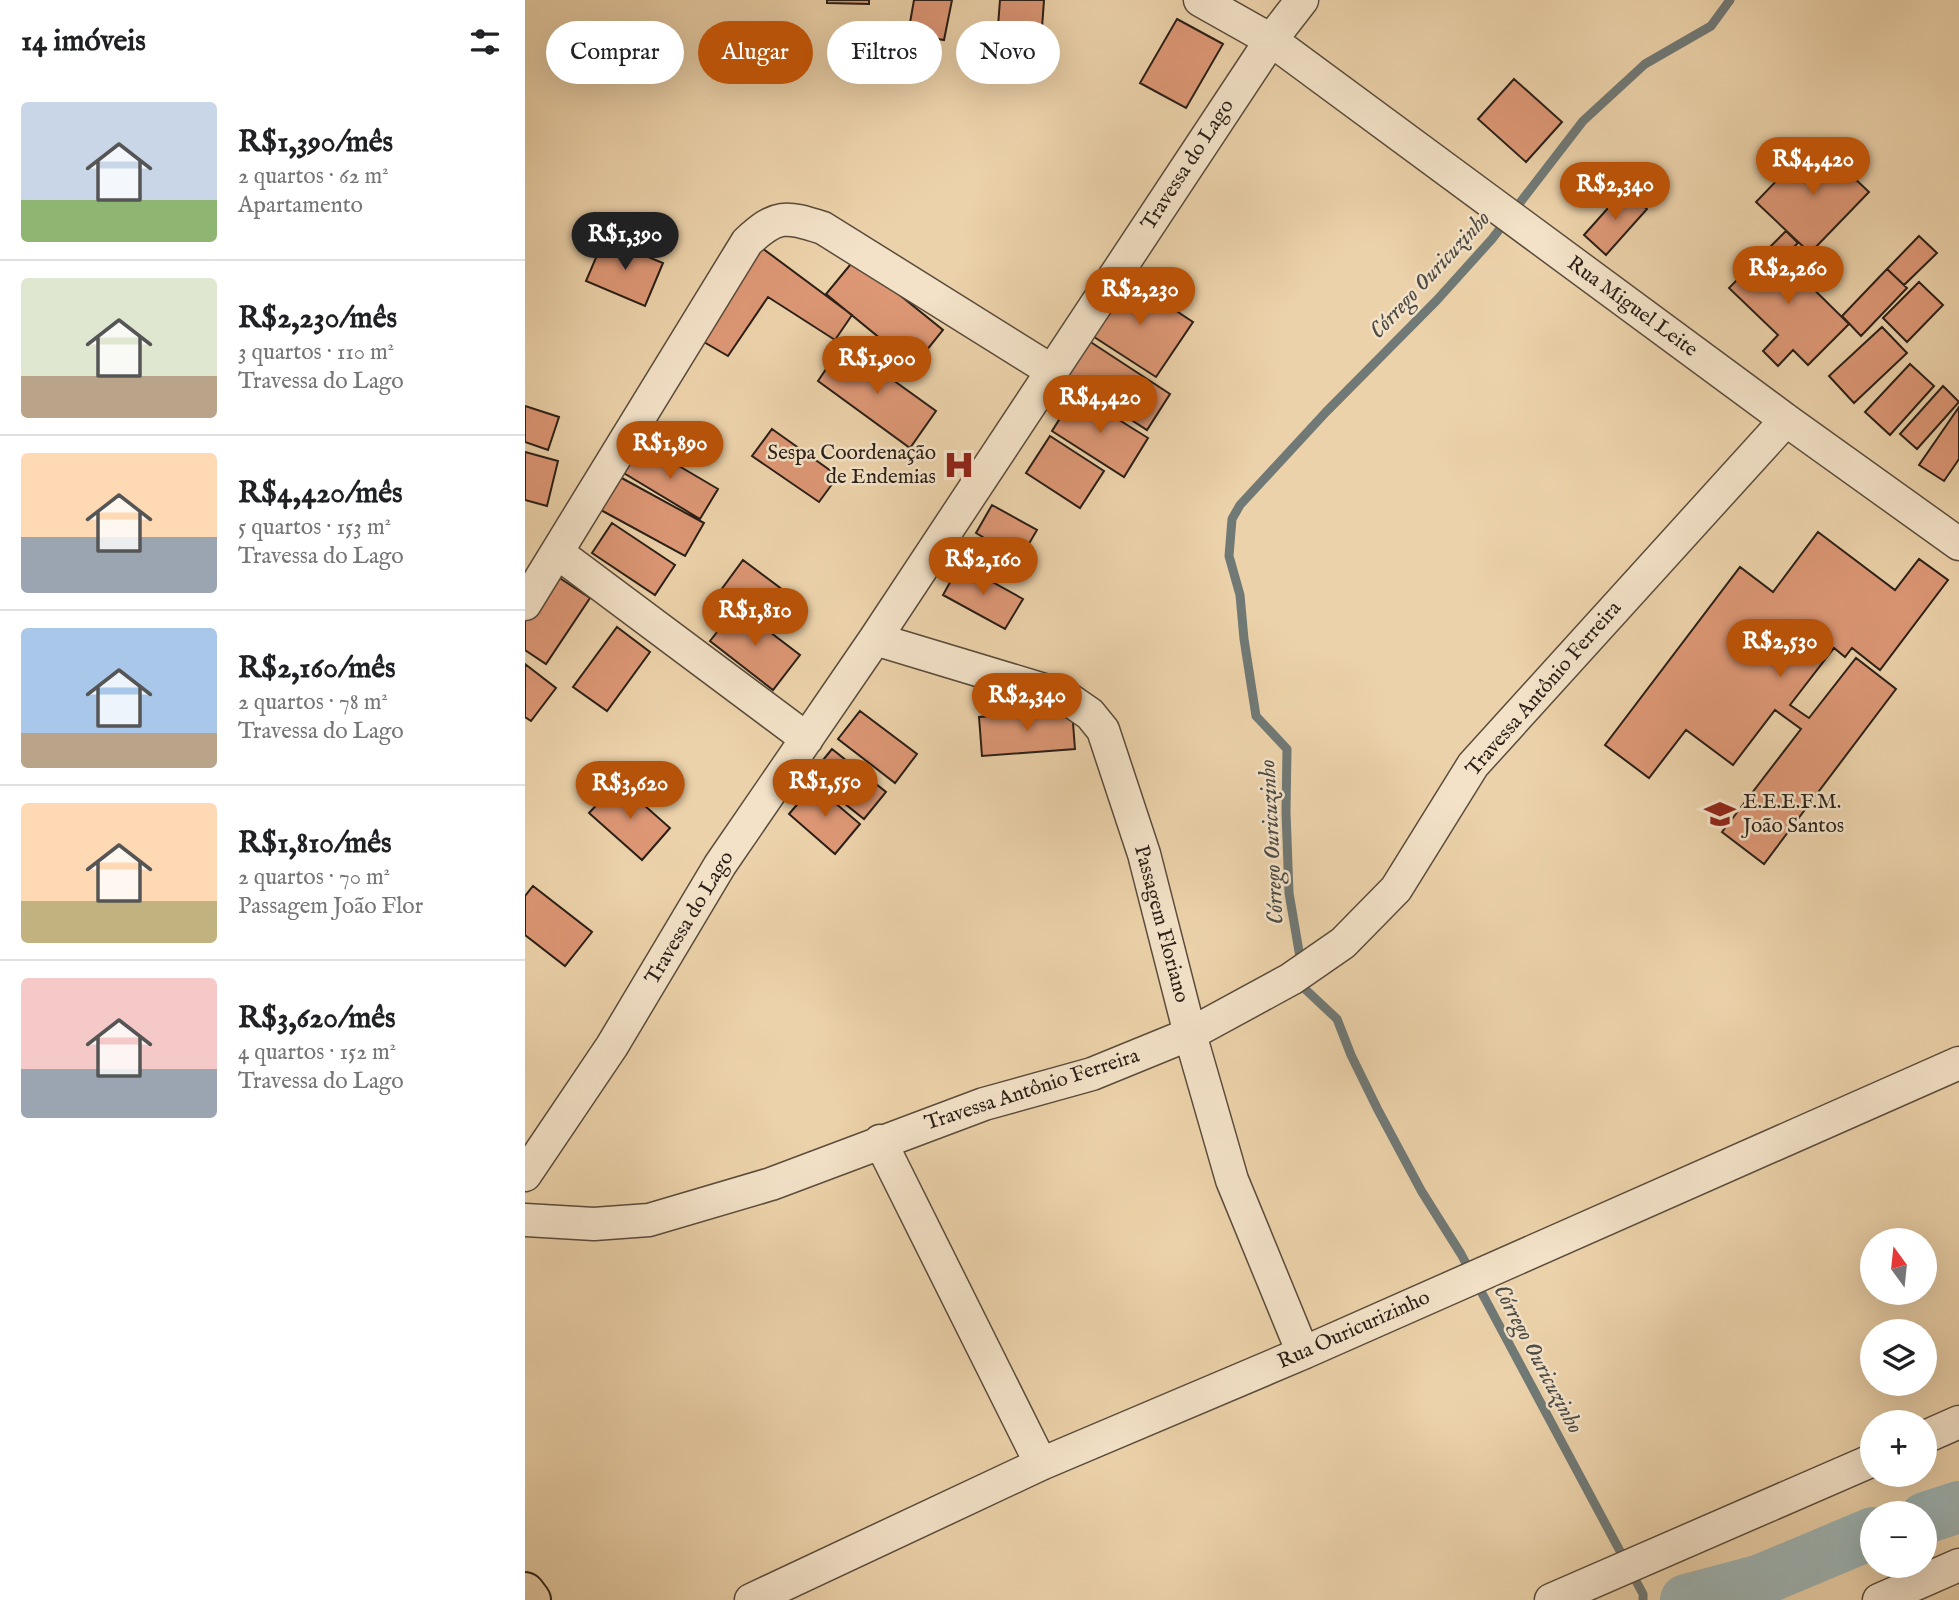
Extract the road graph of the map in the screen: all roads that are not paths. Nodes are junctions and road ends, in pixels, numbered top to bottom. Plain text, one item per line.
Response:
1 (1200, 0) edge
2 (1302, 0) edge
3 (1271, 40) junction
4 (1052, 371) junction
5 (1786, 420) junction
6 (1959, 544) edge
7 (558, 553) junction
8 (525, 604) edge
9 (875, 639) junction
10 (807, 739) junction
11 (1190, 1034) junction
12 (1959, 1063) edge
13 (880, 1141) junction
14 (525, 1175) edge
15 (525, 1220) edge
16 (1303, 1353) junction
17 (1959, 1422) edge
18 (1937, 1432) edge
19 (1041, 1464) junction
20 (1860, 1466) edge
21 (1959, 1565) edge
22 (525, 1592) edge
23 (531, 1600) edge
24 (751, 1600) edge
25 (1552, 1600) edge
26 (1879, 1600) edge

1 - 3 street, Rua Miguel Leite
2 - 3 street, Travessa do Lago
3 - 4 street, Travessa do Lago
3 - 5 street, Rua Miguel Leite
4 - 7 street
4 - 9 street, Travessa do Lago
5 - 6 street, Rua Miguel Leite
5 - 11 street, Travessa Antônio Ferreira
7 - 8 street
7 - 10 street
9 - 10 street, Travessa do Lago
9 - 11 street, Passagem Floriano
10 - 14 street, Travessa do Lago
11 - 13 street, Travessa Antônio Ferreira
11 - 16 street, Passagem Floriano
12 - 16 street, Rua Ouricurizinho
13 - 15 street, Travessa Antônio Ferreira
13 - 19 street
16 - 19 street, Rua Ouricurizinho
17 - 18 street
19 - 24 street, Rua Ouricurizinho
20 - 25 street
21 - 26 street
22 - 23 main road

